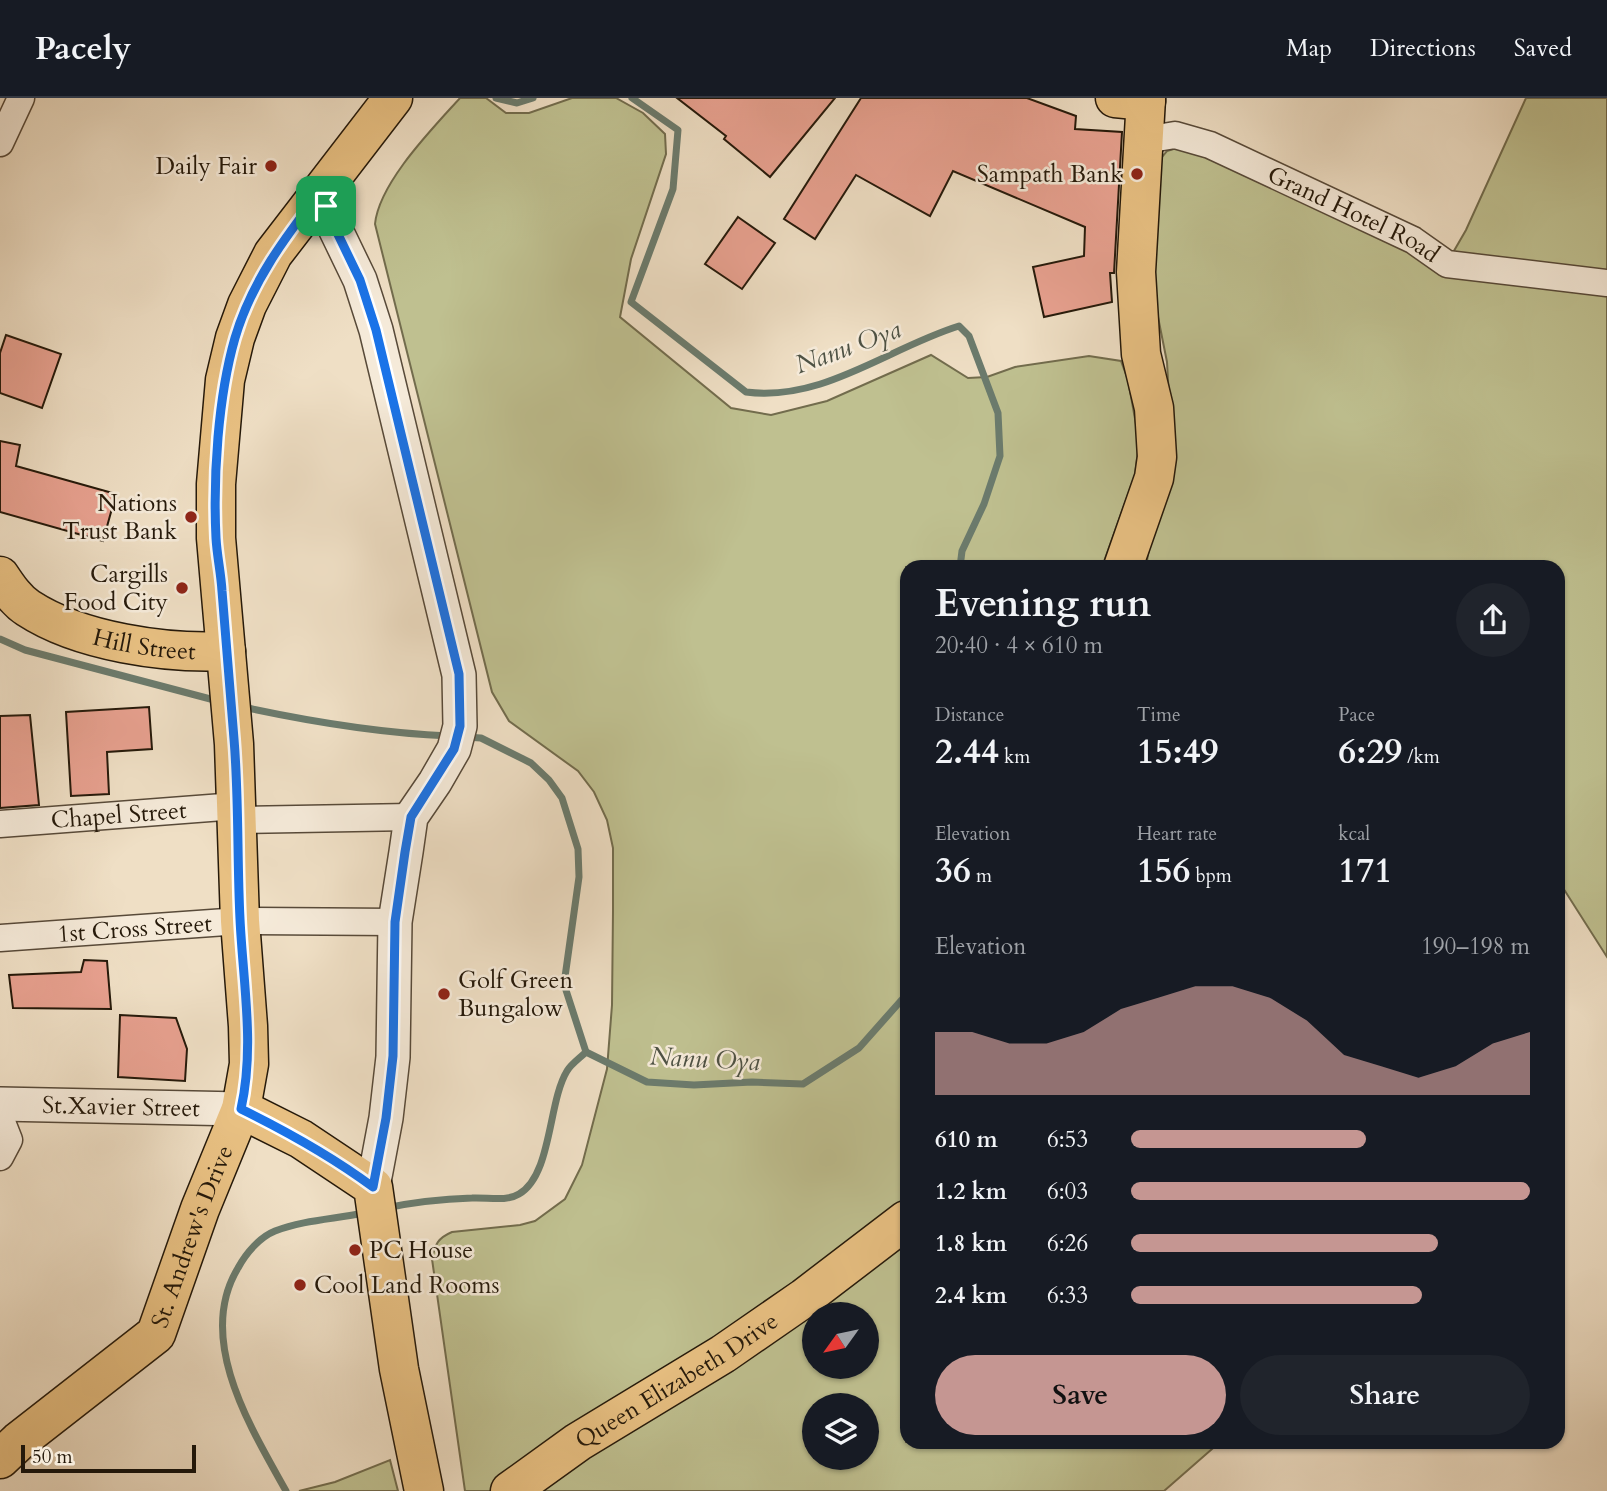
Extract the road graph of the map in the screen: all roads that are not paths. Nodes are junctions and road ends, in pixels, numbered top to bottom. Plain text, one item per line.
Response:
1 (21, 98) edge
2 (393, 98) edge
3 (1136, 99) edge
4 (1145, 140) junction
5 (0, 143) edge
6 (323, 188) junction
7 (1607, 283) edge
8 (1126, 560) edge
9 (0, 576) edge
10 (227, 662) junction
11 (236, 813) junction
12 (411, 817) junction
13 (0, 824) edge
14 (240, 921) junction
15 (395, 922) junction
16 (0, 938) edge
17 (0, 1104) edge
18 (241, 1109) junction
19 (0, 1117) edge
20 (0, 1157) edge
21 (373, 1191) junction
22 (900, 1225) edge
23 (0, 1458) edge
24 (424, 1491) edge
25 (510, 1491) edge

1 - 5 street
2 - 6 main road, St. Andrew's Drive
3 - 4 main road
4 - 7 street, Grand Hotel Road
4 - 8 main road
6 - 10 main road, St. Andrew's Drive
6 - 12 street
9 - 10 main road, Hill Street
10 - 11 main road, St. Andrew's Drive
11 - 12 street, Chapel Street
11 - 13 street, Chapel Street
11 - 14 main road, St. Andrew's Drive
12 - 15 street
14 - 15 street, 1st Cross Street
14 - 16 street, 1st Cross Street
14 - 18 main road, St. Andrew's Drive
15 - 21 street
17 - 18 street, St.Xavier Street
18 - 21 main road
18 - 23 main road, St. Andrew's Drive
19 - 20 street
21 - 24 main road
22 - 25 main road, Queen Elizabeth Drive

